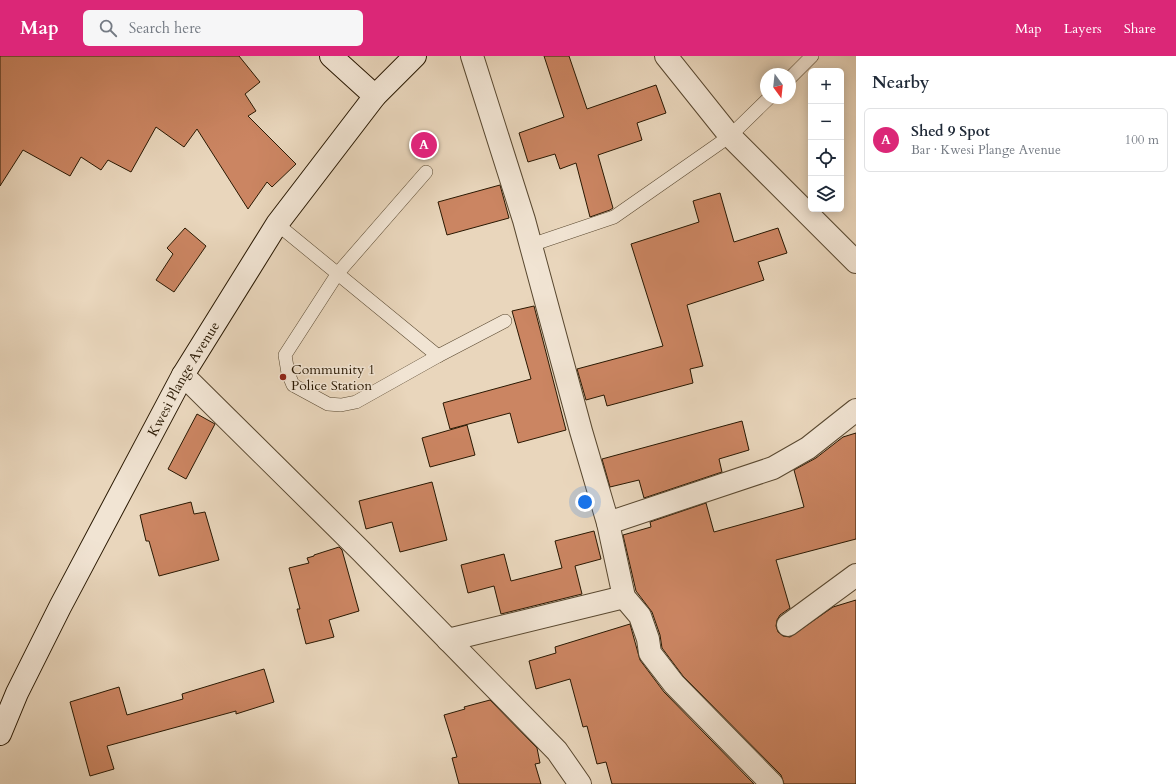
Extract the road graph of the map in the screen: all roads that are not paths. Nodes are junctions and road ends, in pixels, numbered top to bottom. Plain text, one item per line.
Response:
1 (331, 56) edge
2 (415, 56) edge
3 (472, 56) edge
4 (666, 56) edge
5 (812, 56) edge
6 (796, 72) edge
7 (375, 96) junction
8 (763, 104) edge
9 (730, 136) junction
10 (426, 172) dead end
11 (276, 224) junction
12 (531, 245) junction
13 (856, 262) edge
14 (338, 273) junction
15 (505, 321) dead end
16 (438, 356) junction
17 (183, 375) junction
18 (856, 410) edge
19 (608, 523) junction
20 (856, 575) edge
21 (624, 597) junction
22 (788, 625) dead end
23 (448, 640) junction
24 (0, 734) edge
25 (580, 784) edge
26 (772, 784) edge

1 - 7 street
2 - 7 street, Kwesi Plange Avenue
3 - 12 street
4 - 9 street
5 - 6 lane
7 - 11 street, Kwesi Plange Avenue
8 - 9 lane
9 - 12 lane
9 - 13 street
10 - 14 lane
11 - 14 lane
11 - 17 street, Kwesi Plange Avenue
12 - 19 street
14 - 16 lane
14 - 16 lane
15 - 16 lane
17 - 23 street
17 - 24 street, Kwesi Plange Avenue
18 - 19 street
19 - 21 street
20 - 22 street
21 - 23 street
21 - 26 street
23 - 25 street

